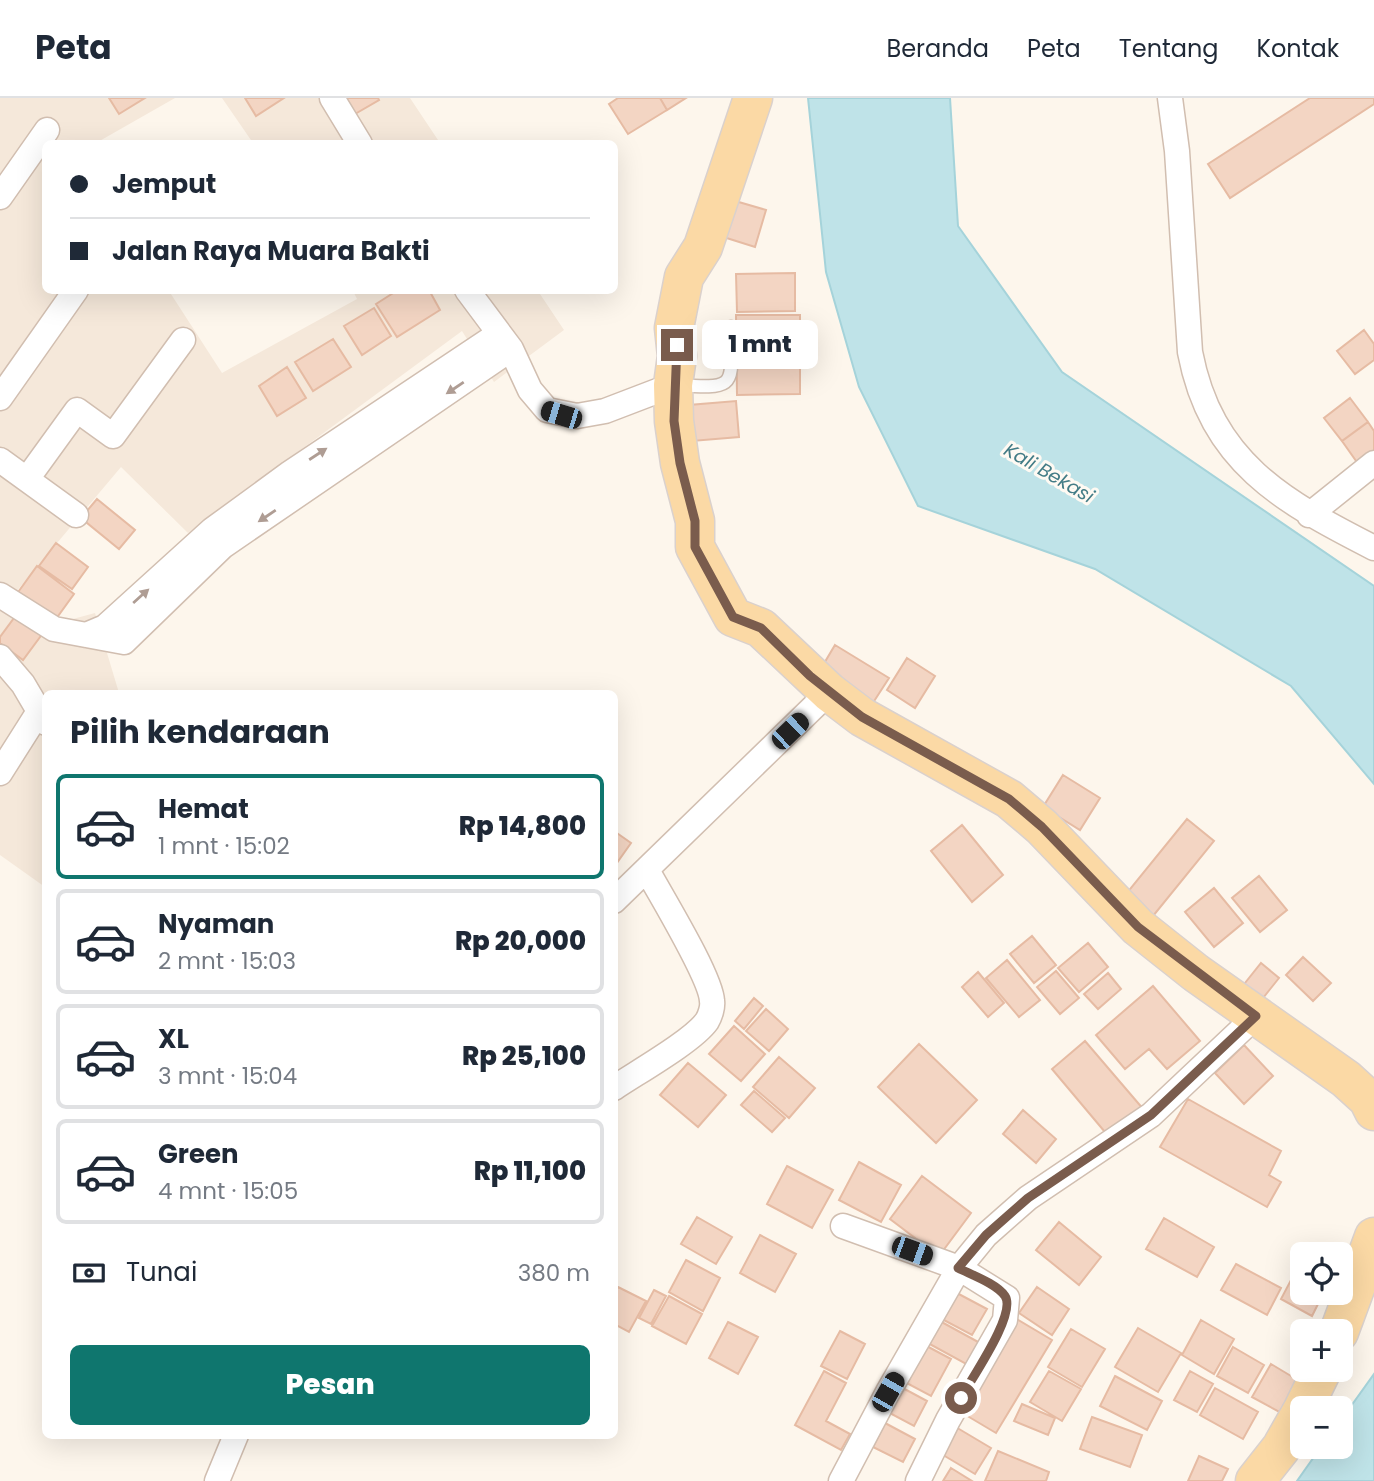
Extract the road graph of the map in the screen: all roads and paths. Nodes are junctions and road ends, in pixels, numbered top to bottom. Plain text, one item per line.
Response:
1 (332, 98) edge
2 (753, 98) edge
3 (1170, 98) edge
4 (47, 130) dead end
5 (358, 140) edge
6 (0, 197) edge
7 (73, 294) edge
8 (470, 294) edge
9 (731, 327) dead end
10 (183, 340) dead end
11 (504, 342) junction
12 (673, 385) junction
13 (0, 398) edge
14 (0, 460) edge
15 (1374, 463) edge
16 (27, 480) junction
17 (76, 515) dead end
18 (1309, 515) junction
19 (1374, 548) edge
20 (0, 595) edge
21 (0, 657) edge
22 (829, 692) junction
23 (42, 718) edge
24 (0, 773) edge
25 (648, 870) junction
26 (618, 897) edge
27 (1256, 1016) junction
28 (618, 1085) edge
29 (1374, 1111) edge
30 (843, 1226) dead end
31 (1374, 1237) edge
32 (958, 1268) junction
33 (1344, 1319) edge
34 (1290, 1432) edge
35 (234, 1439) edge
36 (217, 1481) edge
37 (841, 1481) edge
38 (918, 1481) edge
39 (1255, 1481) edge

1 - 5 street
2 - 12 main road
3 - 18 street
4 - 6 street
7 - 13 street
8 - 11 street
9 - 12 lane
10 - 16 street
11 - 12 street
11 - 20 street
12 - 22 main road
14 - 16 street
15 - 18 street
16 - 17 street
18 - 19 street
21 - 23 street
22 - 25 street
22 - 27 main road
23 - 24 street
25 - 26 street
25 - 28 street
27 - 29 main road
27 - 32 street
30 - 32 street
31 - 33 main road
32 - 37 street
32 - 38 street
34 - 39 main road
35 - 36 street

